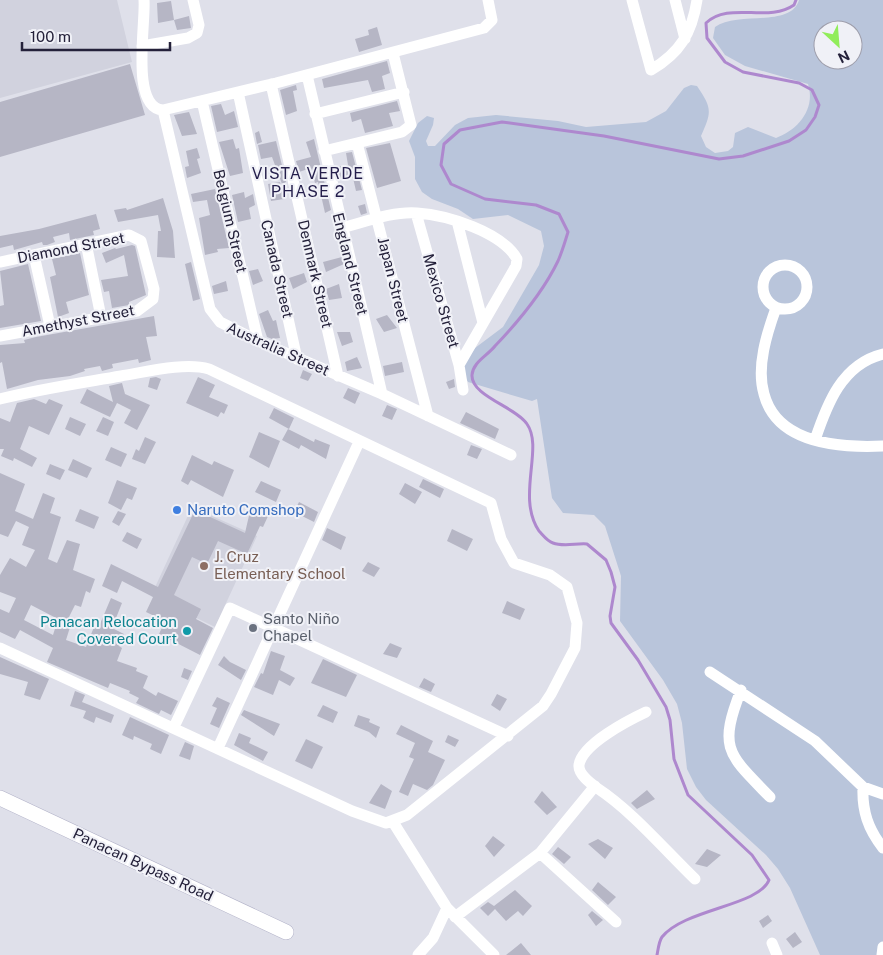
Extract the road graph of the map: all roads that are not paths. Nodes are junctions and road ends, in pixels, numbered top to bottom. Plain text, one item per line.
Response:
1 (144, 0) edge
2 (194, 0) edge
3 (488, 0) edge
4 (632, 0) edge
5 (675, 0) edge
6 (696, 0) edge
7 (685, 39) junction
8 (142, 46) junction
9 (393, 53) junction
10 (307, 75) junction
11 (271, 84) junction
12 (238, 92) junction
13 (404, 92) junction
14 (202, 101) junction
15 (163, 110) junction
16 (316, 114) junction
17 (357, 143) junction
18 (324, 151) junction
19 (416, 213) junction
20 (377, 218) junction
21 (457, 221) junction
22 (342, 228) junction
23 (141, 240) joint
24 (86, 243) junction
25 (34, 255) junction
26 (0, 262) edge
27 (776, 308) junction
28 (101, 317) junction
29 (482, 323) junction
30 (50, 326) junction
31 (0, 336) edge
32 (258, 341) junction
33 (883, 354) edge
34 (297, 359) junction
35 (459, 365) junction
36 (338, 376) junction
37 (463, 390) dead end
38 (382, 394) junction
39 (0, 399) edge
40 (428, 416) junction
41 (815, 440) junction
42 (359, 442) junction
43 (883, 446) edge
44 (511, 455) dead end
45 (272, 628) junction
46 (0, 648) edge
47 (710, 672) dead end
48 (741, 690) junction
49 (646, 712) dead end
50 (174, 727) junction
51 (508, 736) junction
52 (218, 748) junction
53 (594, 786) junction
54 (863, 787) junction
55 (883, 794) edge
56 (770, 796) dead end
57 (0, 798) edge
58 (394, 822) junction
59 (883, 848) edge
60 (540, 853) junction
61 (695, 879) dead end
62 (447, 908) junction
63 (455, 917) junction
64 (616, 922) dead end
65 (286, 932) dead end
66 (772, 943) dead end
67 (883, 947) edge
68 (418, 955) edge
69 (494, 955) edge
70 (778, 955) edge
71 (882, 955) edge

1 - 8 street
2 - 8 street
3 - 9 street
4 - 7 street
5 - 7 street
6 - 7 street
8 - 15 street
9 - 10 street
9 - 13 street
10 - 11 street
10 - 16 street, England Street
11 - 12 street
11 - 36 street, Denmark Street
12 - 14 street
12 - 34 street, Canada Street
13 - 16 street
13 - 17 street
14 - 15 street
14 - 32 street, Belgium Street
15 - 32 street, Australia Street
16 - 18 street, England Street
17 - 18 street
17 - 20 street, Japan Street
18 - 22 street, England Street
19 - 20 street
19 - 21 street
19 - 35 street, Mexico Street
20 - 22 street
20 - 40 street, Japan Street
21 - 29 street
21 - 29 street
22 - 38 street, England Street
23 - 24 street, Diamond Street
23 - 28 street, Amethyst Street
24 - 25 street, Diamond Street
24 - 28 street
25 - 26 street, Diamond Street
25 - 30 street
27 - 27 street
27 - 41 street
28 - 30 street, Amethyst Street
29 - 35 street
30 - 31 street, Amethyst Street
32 - 34 street, Australia Street
33 - 41 street
34 - 36 street, Australia Street
35 - 37 street, Mexico Street
36 - 38 street, Australia Street
38 - 40 street, Australia Street
39 - 42 street
40 - 44 street, Australia Street
41 - 43 street
42 - 45 street
42 - 51 street
45 - 50 street
45 - 51 street
45 - 52 street
46 - 50 street
47 - 48 street
48 - 54 street
48 - 56 street
49 - 53 street
50 - 52 street
51 - 58 street
52 - 58 street
53 - 60 street
53 - 61 street
54 - 55 street
54 - 59 street
57 - 65 main road, Panacan Bypass Road
58 - 62 street
60 - 63 street
60 - 64 street
62 - 63 street
62 - 68 street
63 - 69 street
66 - 70 street
67 - 71 street

